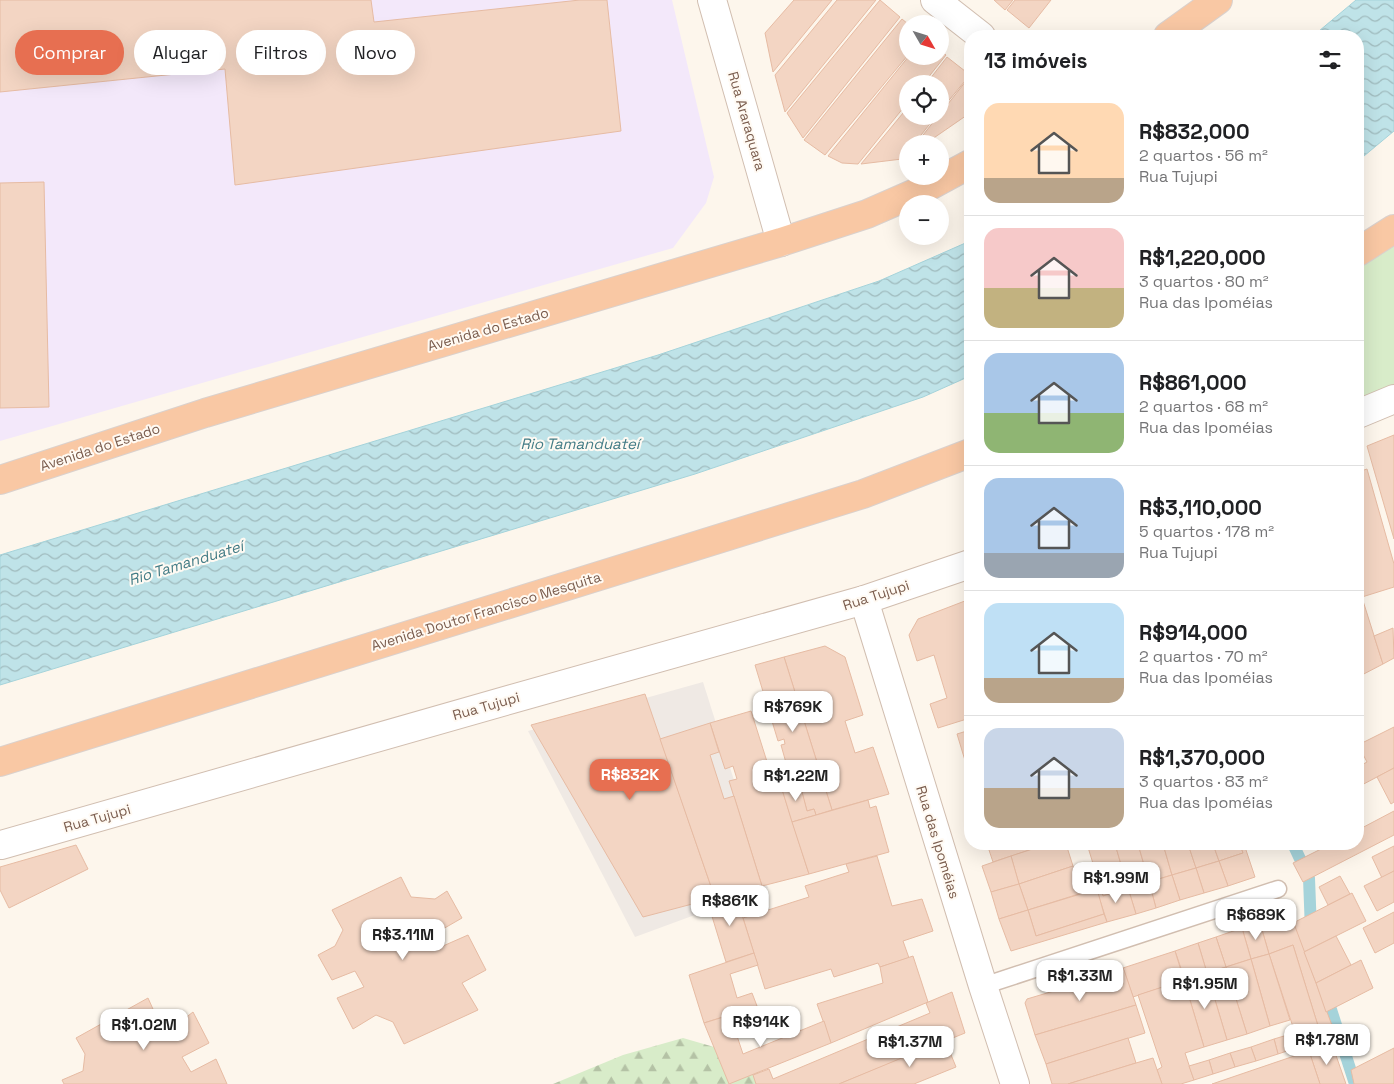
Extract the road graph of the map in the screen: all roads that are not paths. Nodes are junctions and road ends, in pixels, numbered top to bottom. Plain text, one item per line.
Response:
1 (712, 0) edge
2 (935, 0) edge
3 (1218, 0) edge
4 (973, 30) edge
5 (1176, 30) edge
6 (964, 167) edge
7 (1394, 229) edge
8 (781, 242) junction
9 (1364, 248) edge
10 (1394, 399) edge
11 (1364, 412) edge
12 (964, 455) edge
13 (0, 480) edge
14 (964, 566) edge
15 (864, 600) junction
16 (0, 762) edge
17 (1, 845) dead end
18 (1278, 889) dead end
19 (983, 986) junction
20 (1015, 1084) edge

1 - 8 street, Rua Araraquara
2 - 4 street
3 - 5 highway
6 - 8 highway, Avenida do Estado
7 - 9 highway
8 - 13 highway, Avenida do Estado
10 - 11 street
12 - 16 highway, Avenida Doutor Francisco Mesquita
14 - 15 street, Rua Tujupi
15 - 17 street, Rua Tujupi
15 - 19 street, Rua das Ipoméias
18 - 19 lane
19 - 20 street, Rua das Ipoméias

